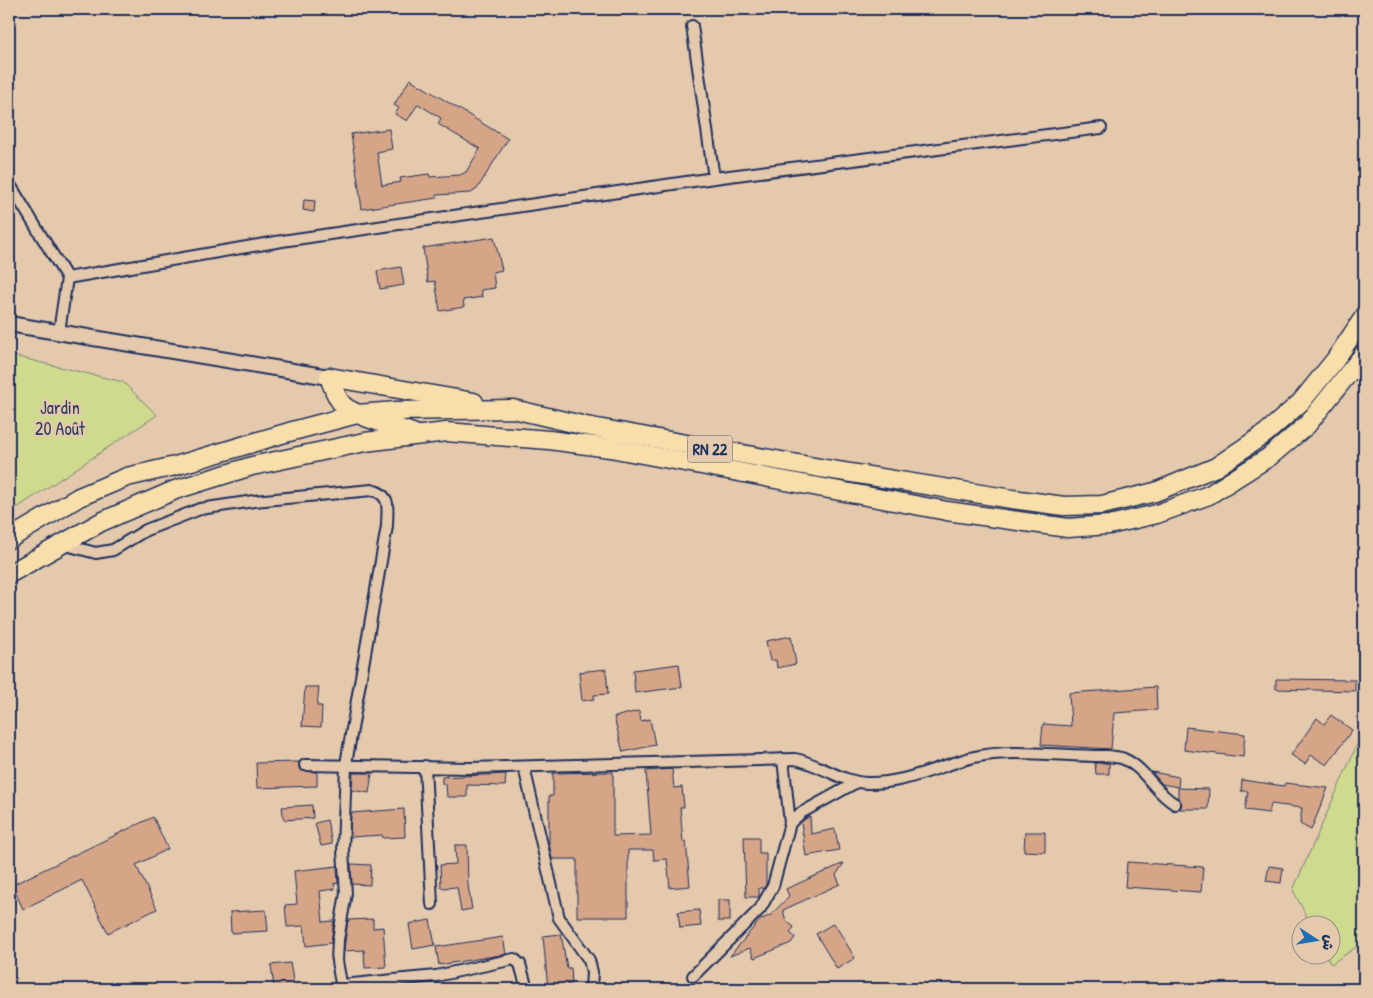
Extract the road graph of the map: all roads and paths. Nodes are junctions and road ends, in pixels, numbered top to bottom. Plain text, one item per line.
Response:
1 (692, 26) dead end
2 (1101, 128) dead end
3 (714, 178) junction
4 (9, 183) edge
5 (67, 278) junction
6 (1364, 317) edge
7 (9, 324) edge
8 (59, 332) junction
9 (1364, 354) edge
10 (329, 377) junction
11 (513, 409) junction
12 (357, 414) junction
13 (419, 435) junction
14 (9, 539) edge
15 (62, 544) junction
16 (9, 574) edge
17 (783, 759) junction
18 (346, 764) junction
19 (305, 765) dead end
20 (425, 766) junction
21 (524, 767) junction
22 (857, 782) junction
23 (1175, 804) dead end
24 (790, 823) junction
25 (432, 904) dead end
26 (693, 976) dead end
27 (342, 987) edge
28 (527, 989) edge
29 (591, 989) edge

1 - 3 street
2 - 3 street
3 - 5 street
4 - 5 street
5 - 8 street
6 - 11 highway, RN 22
7 - 8 main road
8 - 10 main road
9 - 13 highway, RN 22
10 - 11 highway
10 - 12 highway
11 - 12 highway, RN 22
12 - 13 highway
12 - 14 highway, RN 22
13 - 15 highway, RN 22
15 - 16 highway, RN 22
15 - 18 street
17 - 21 street
17 - 22 street
17 - 24 street
18 - 19 street
18 - 20 street
18 - 27 street
20 - 21 street
20 - 25 street
21 - 29 street
22 - 23 street
22 - 24 street
24 - 26 street
27 - 28 street

